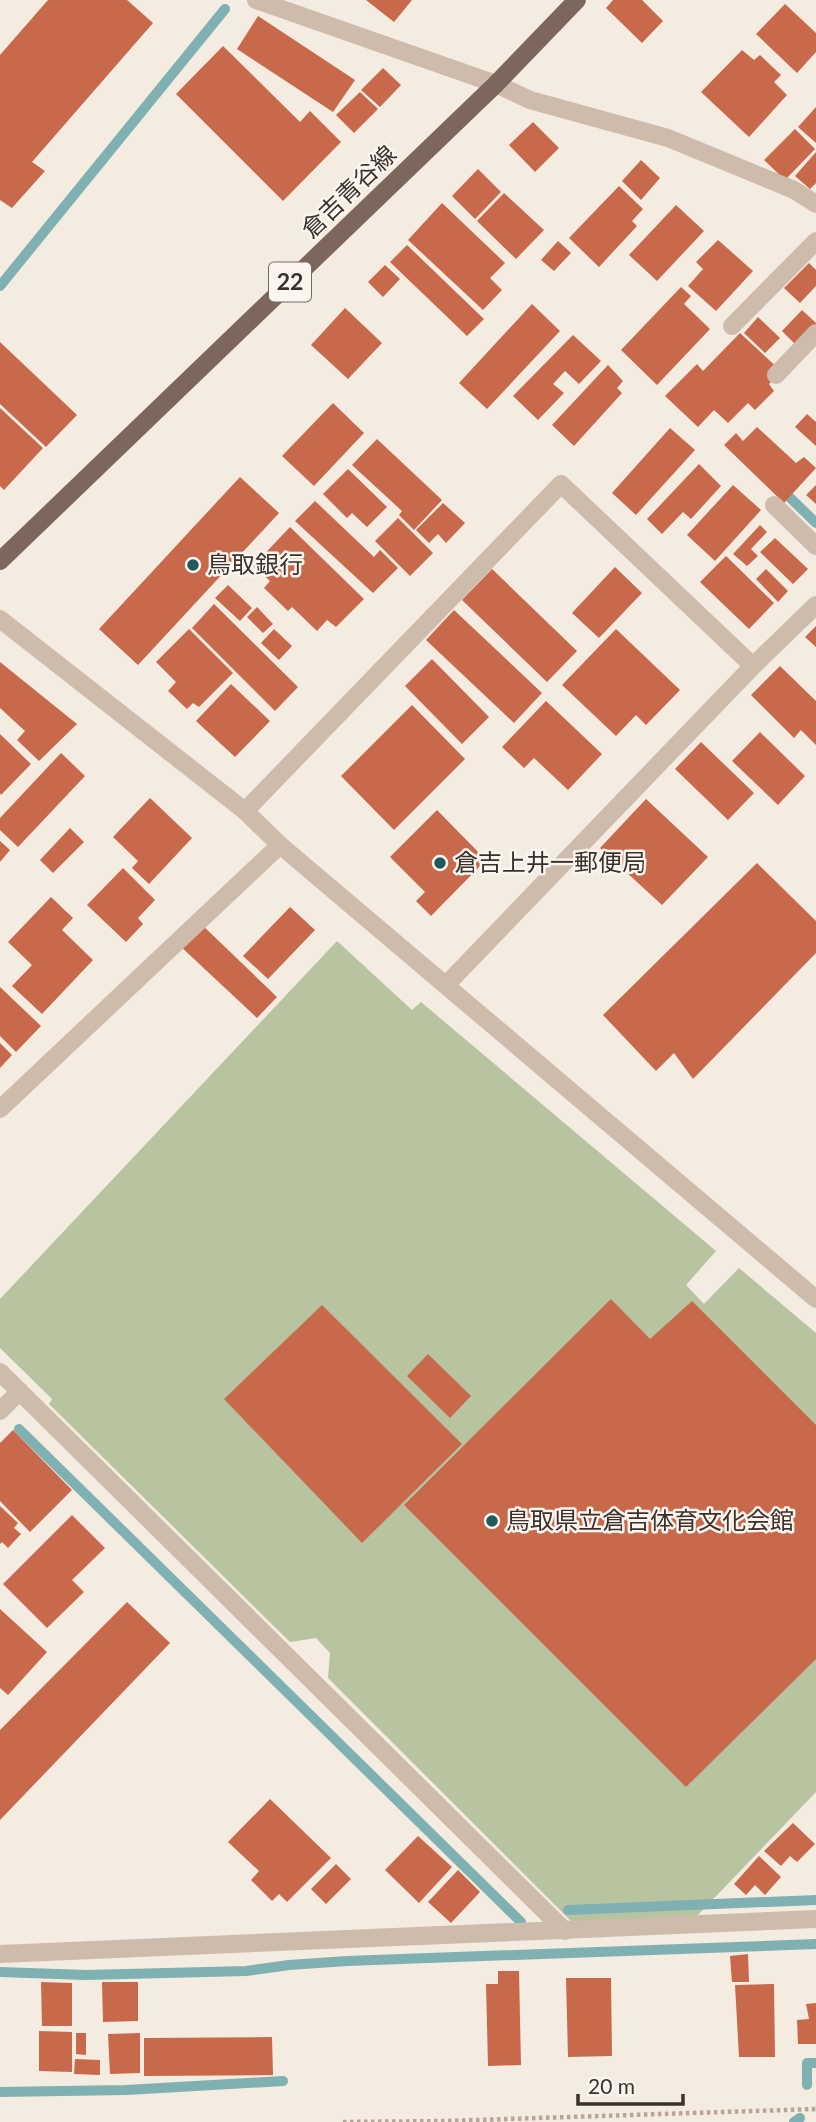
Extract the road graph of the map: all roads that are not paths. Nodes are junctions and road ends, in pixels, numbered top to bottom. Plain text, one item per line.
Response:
1 (256, 0) edge
2 (577, 0) edge
3 (496, 84) junction
4 (816, 204) edge
5 (816, 241) edge
6 (732, 326) dead end
7 (816, 334) edge
8 (776, 375) dead end
9 (774, 505) dead end
10 (816, 546) edge
11 (0, 561) edge
12 (816, 604) edge
13 (0, 619) edge
14 (752, 666) junction
15 (245, 811) junction
16 (280, 845) junction
17 (446, 985) junction
18 (0, 1108) edge
19 (816, 1299) edge
20 (0, 1372) edge
21 (20, 1391) junction
22 (0, 1411) edge
23 (816, 1919) edge
24 (565, 1930) junction
25 (0, 1954) edge

1 - 3 street
2 - 3 main road, 倉吉青谷線 / 22
3 - 4 street
3 - 11 main road, 倉吉青谷線 / 22
5 - 6 street
7 - 8 street
9 - 10 street
12 - 14 street
13 - 15 street
14 - 15 street
14 - 17 street
15 - 16 street
16 - 17 street
16 - 18 street
17 - 19 street
20 - 21 street
21 - 22 street
21 - 24 street
23 - 24 street
24 - 25 street

